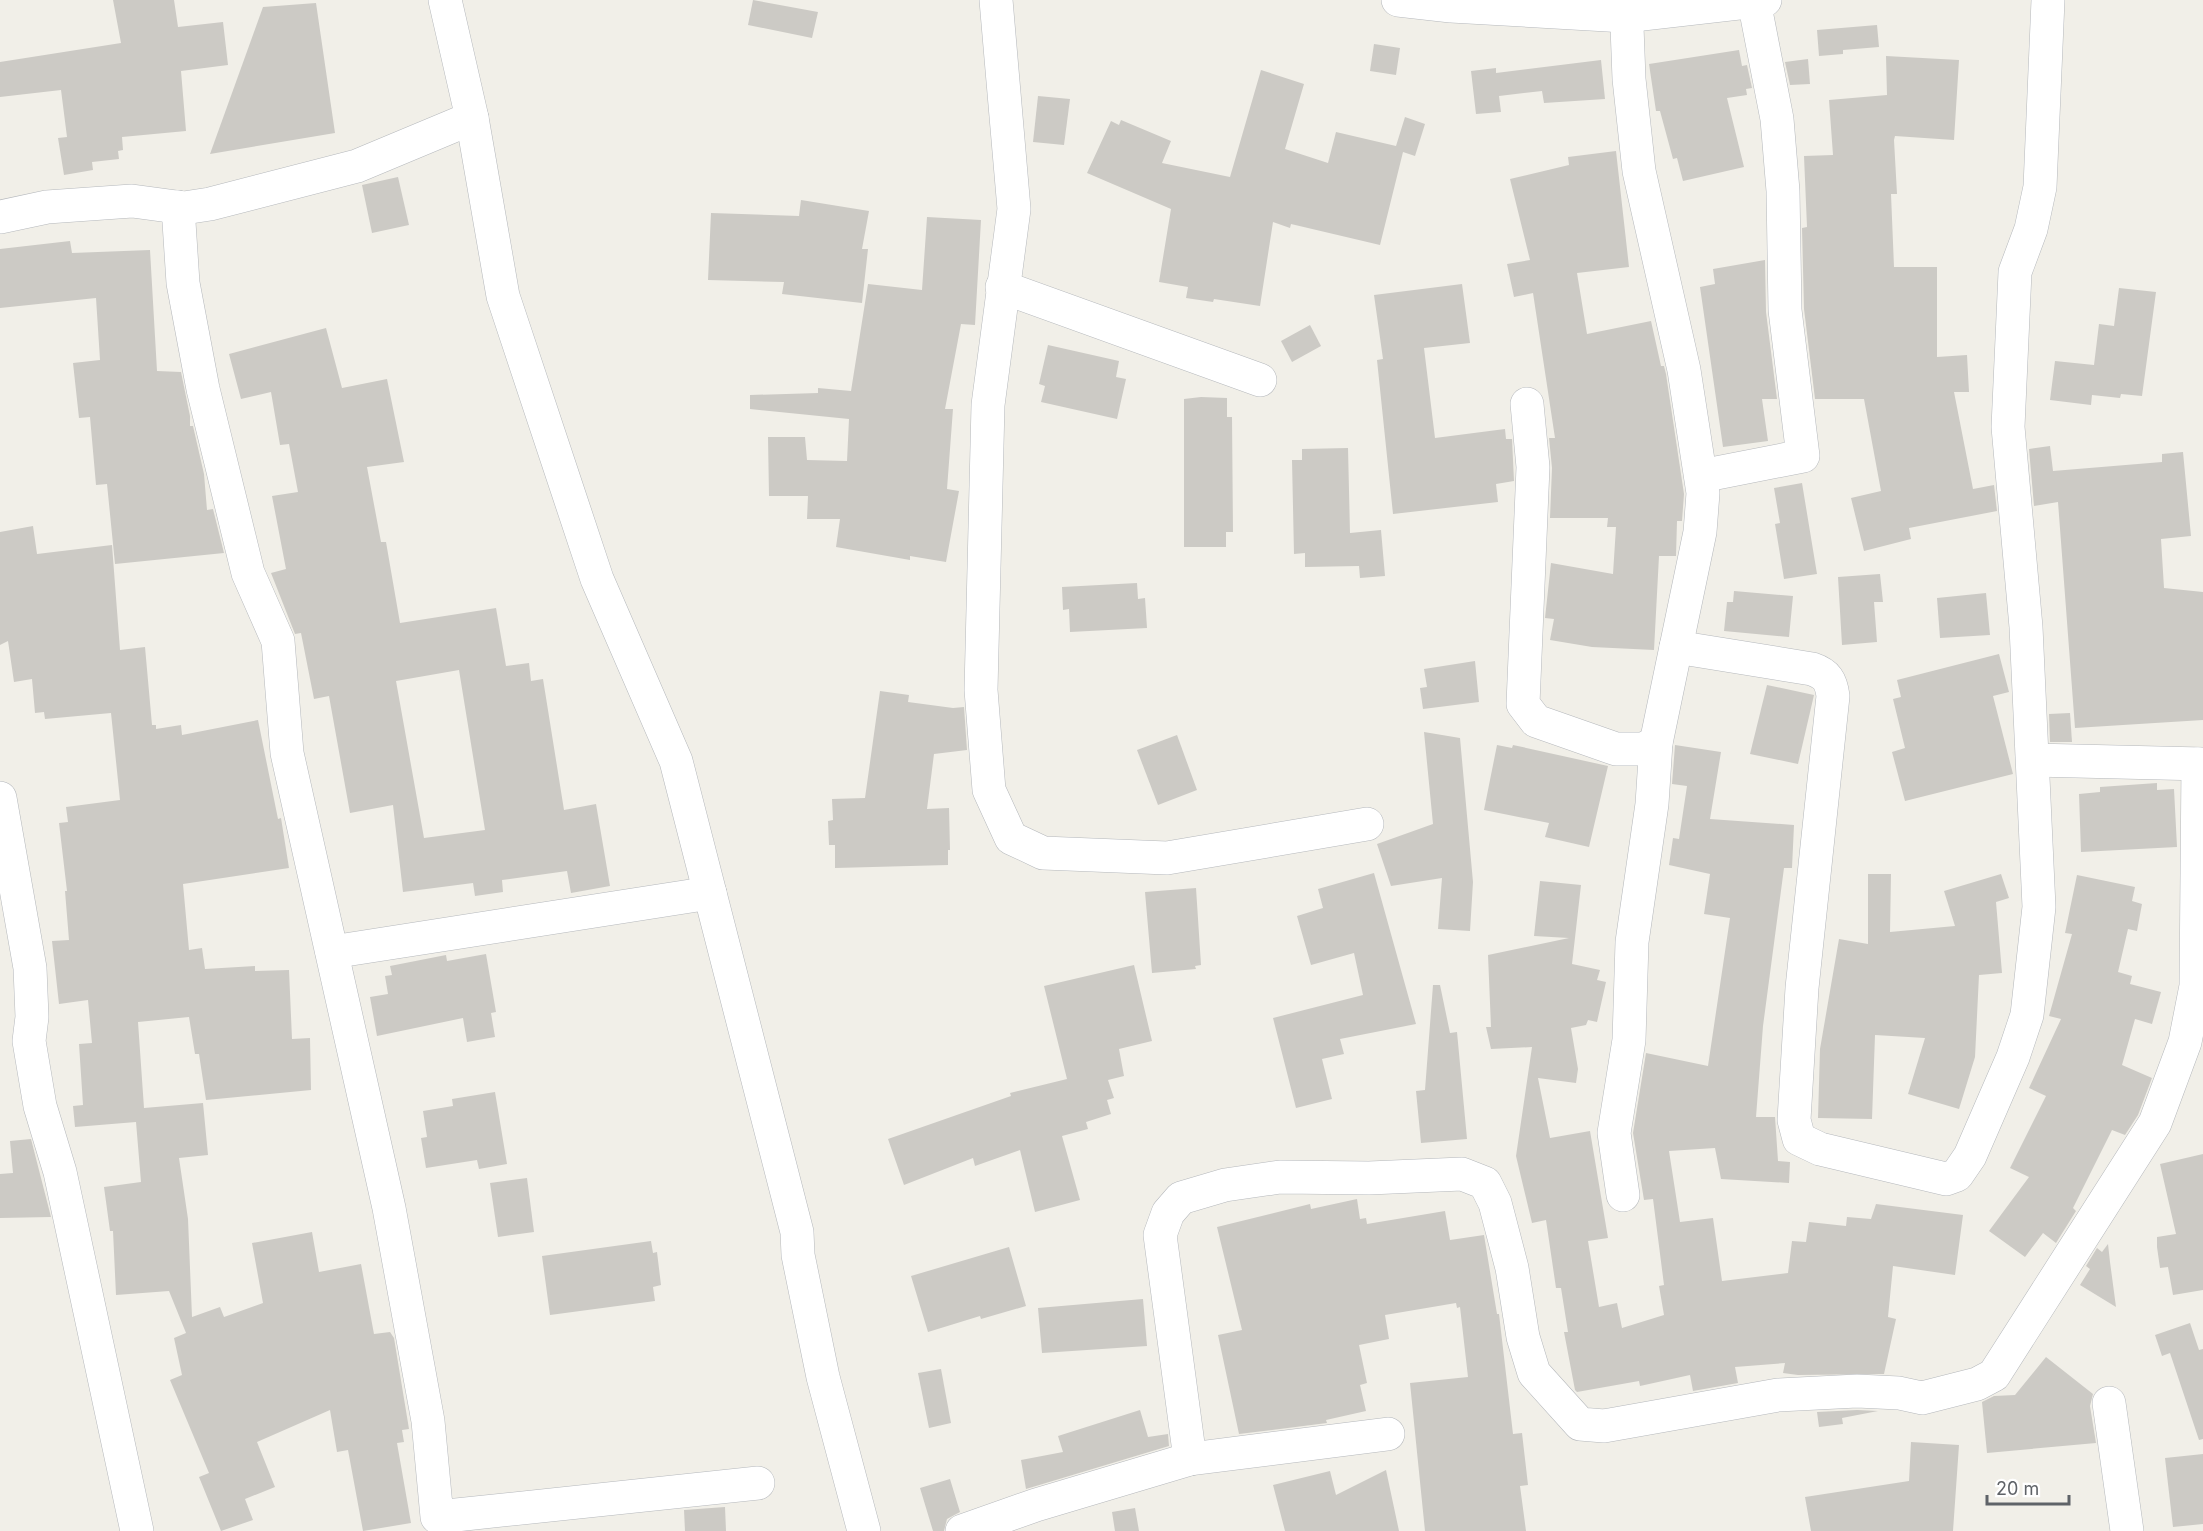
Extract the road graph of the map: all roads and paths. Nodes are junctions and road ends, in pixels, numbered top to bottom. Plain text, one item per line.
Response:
1 (446, 0) edge
2 (996, 0) edge
3 (1398, 0) edge
4 (2048, 0) edge
5 (1759, 1) edge
6 (1451, 3) edge
7 (1626, 8) edge
8 (472, 118) junction
9 (178, 207) junction
10 (0, 217) edge
11 (1002, 287) junction
12 (1260, 380) dead end
13 (1527, 404) dead end
14 (1701, 476) junction
15 (1676, 647) junction
16 (1656, 743) junction
17 (2033, 760) junction
18 (2201, 764) edge
19 (2, 814) edge
20 (1367, 824) dead end
21 (710, 893) junction
22 (332, 952) junction
23 (2195, 1031) edge
24 (1623, 1195) dead end
25 (2109, 1402) dead end
26 (1388, 1434) dead end
27 (1190, 1459) junction
28 (758, 1483) dead end
29 (137, 1531) edge
30 (864, 1531) edge
31 (962, 1531) edge
32 (2127, 1531) edge

1 - 8 street
2 - 11 street
3 - 6 street
4 - 17 street
5 - 7 street
5 - 14 street
6 - 7 street
7 - 14 street
8 - 9 street
8 - 21 street
9 - 10 street
9 - 22 street
11 - 12 street
11 - 20 street
13 - 16 street
14 - 15 street
15 - 16 street
15 - 17 street
16 - 24 street
17 - 18 street
18 - 23 street
19 - 29 street
21 - 22 street
21 - 30 street
22 - 28 street
23 - 27 street
25 - 32 street
26 - 27 street
27 - 31 street

